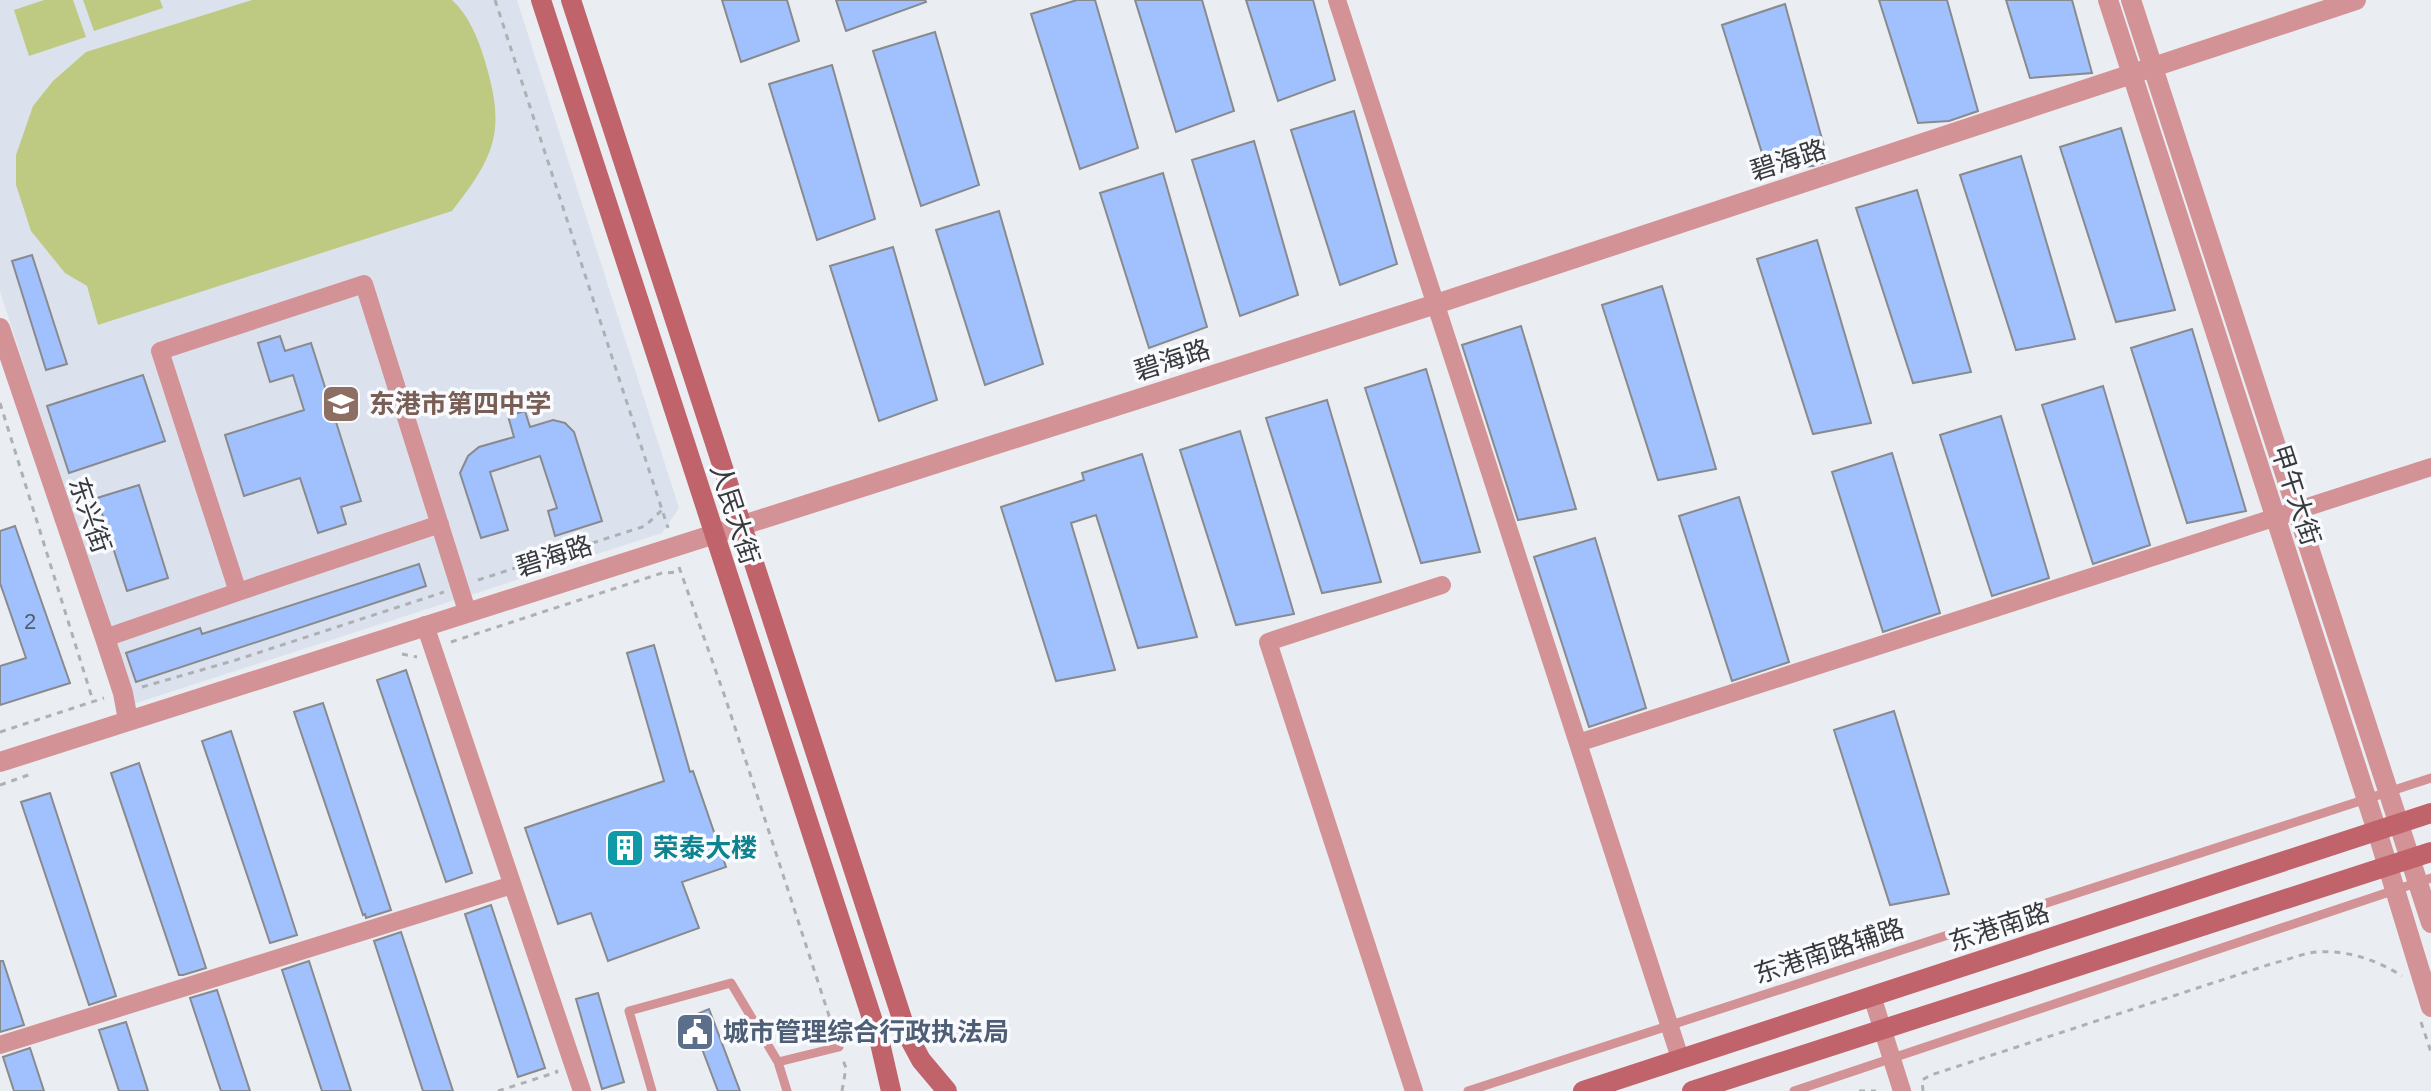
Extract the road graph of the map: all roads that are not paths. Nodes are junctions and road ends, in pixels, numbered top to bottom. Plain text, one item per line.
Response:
1 (541, 0) edge
2 (571, 0) edge
3 (1337, 0) edge
4 (2108, 0) edge
5 (2131, 0) edge
6 (2356, 0) edge
7 (2152, 66) junction
8 (2132, 73) junction
9 (1436, 304) junction
10 (0, 328) edge
11 (2431, 467) edge
12 (2297, 510) junction
13 (2276, 517) junction
14 (440, 524) junction
15 (741, 524) junction
16 (714, 533) junction
17 (1442, 585) dead end
18 (238, 592) junction
19 (467, 611) junction
20 (425, 625) junction
21 (105, 638) junction
22 (128, 720) junction
23 (1578, 743) junction
24 (0, 762) edge
25 (2431, 778) edge
26 (2388, 792) junction
27 (2367, 799) junction
28 (2431, 813) edge
29 (2398, 824) junction
30 (2377, 831) junction
31 (2431, 852) edge
32 (2411, 859) junction
33 (2386, 867) junction
34 (2424, 880) edge
35 (512, 885) junction
36 (2394, 890) junction
37 (2431, 923) edge
38 (1872, 996) junction
39 (2426, 1015) edge
40 (1669, 1026) junction
41 (1882, 1030) junction
42 (0, 1045) edge
43 (839, 1047) dead end
44 (1680, 1058) junction
45 (1892, 1059) junction
46 (778, 1062) junction
47 (582, 1091) edge
48 (652, 1091) edge
49 (787, 1091) edge
50 (891, 1091) edge
51 (947, 1091) edge
52 (1414, 1091) edge
53 (1468, 1091) edge
54 (1583, 1091) edge
55 (1692, 1091) edge
56 (1794, 1091) edge
57 (1902, 1091) edge

1 - 16 main road, 人民大街
2 - 15 main road, 人民大街
3 - 9 street
4 - 8 street, 甲午大街
5 - 7 street, 甲午大街
6 - 7 street, 碧海路
7 - 8 street, 碧海路
7 - 12 street, 甲午大街
8 - 9 street, 碧海路
8 - 13 street, 甲午大街
9 - 15 street, 碧海路
9 - 23 street
10 - 21 street, 东兴街
11 - 12 street
12 - 13 street
12 - 26 street, 甲午大街
13 - 23 street
13 - 27 street, 甲午大街
14 - 18 street
14 - 18 street
14 - 19 street
15 - 16 street, 碧海路
15 - 51 main road, 人民大街
16 - 19 street, 碧海路
16 - 50 main road, 人民大街
17 - 52 street
18 - 21 street
19 - 20 street, 碧海路
20 - 22 street, 碧海路
20 - 35 street
21 - 22 street, 东兴街
22 - 24 street, 碧海路
23 - 40 street
25 - 26 lane, 东港南路辅路
26 - 27 lane, 东港南路辅路
26 - 29 street, 甲午大街
27 - 30 street, 甲午大街
27 - 40 lane, 东港南路辅路
28 - 29 main road, 东港南路
29 - 30 main road, 东港南路
29 - 32 street, 甲午大街
30 - 33 street, 甲午大街
30 - 38 main road, 东港南路
31 - 32 main road
32 - 33 main road
32 - 34 street, 甲午大街
33 - 36 street, 甲午大街
33 - 41 main road
34 - 36 lane
34 - 37 street, 甲午大街
35 - 42 street
35 - 47 street
36 - 39 street, 甲午大街
36 - 45 lane
38 - 41 street
38 - 44 main road, 东港南路
40 - 44 street
40 - 53 lane, 东港南路辅路
41 - 45 street
41 - 55 main road
43 - 46 lane
44 - 54 main road, 东港南路
45 - 56 lane
45 - 57 street
46 - 48 lane
46 - 49 lane

